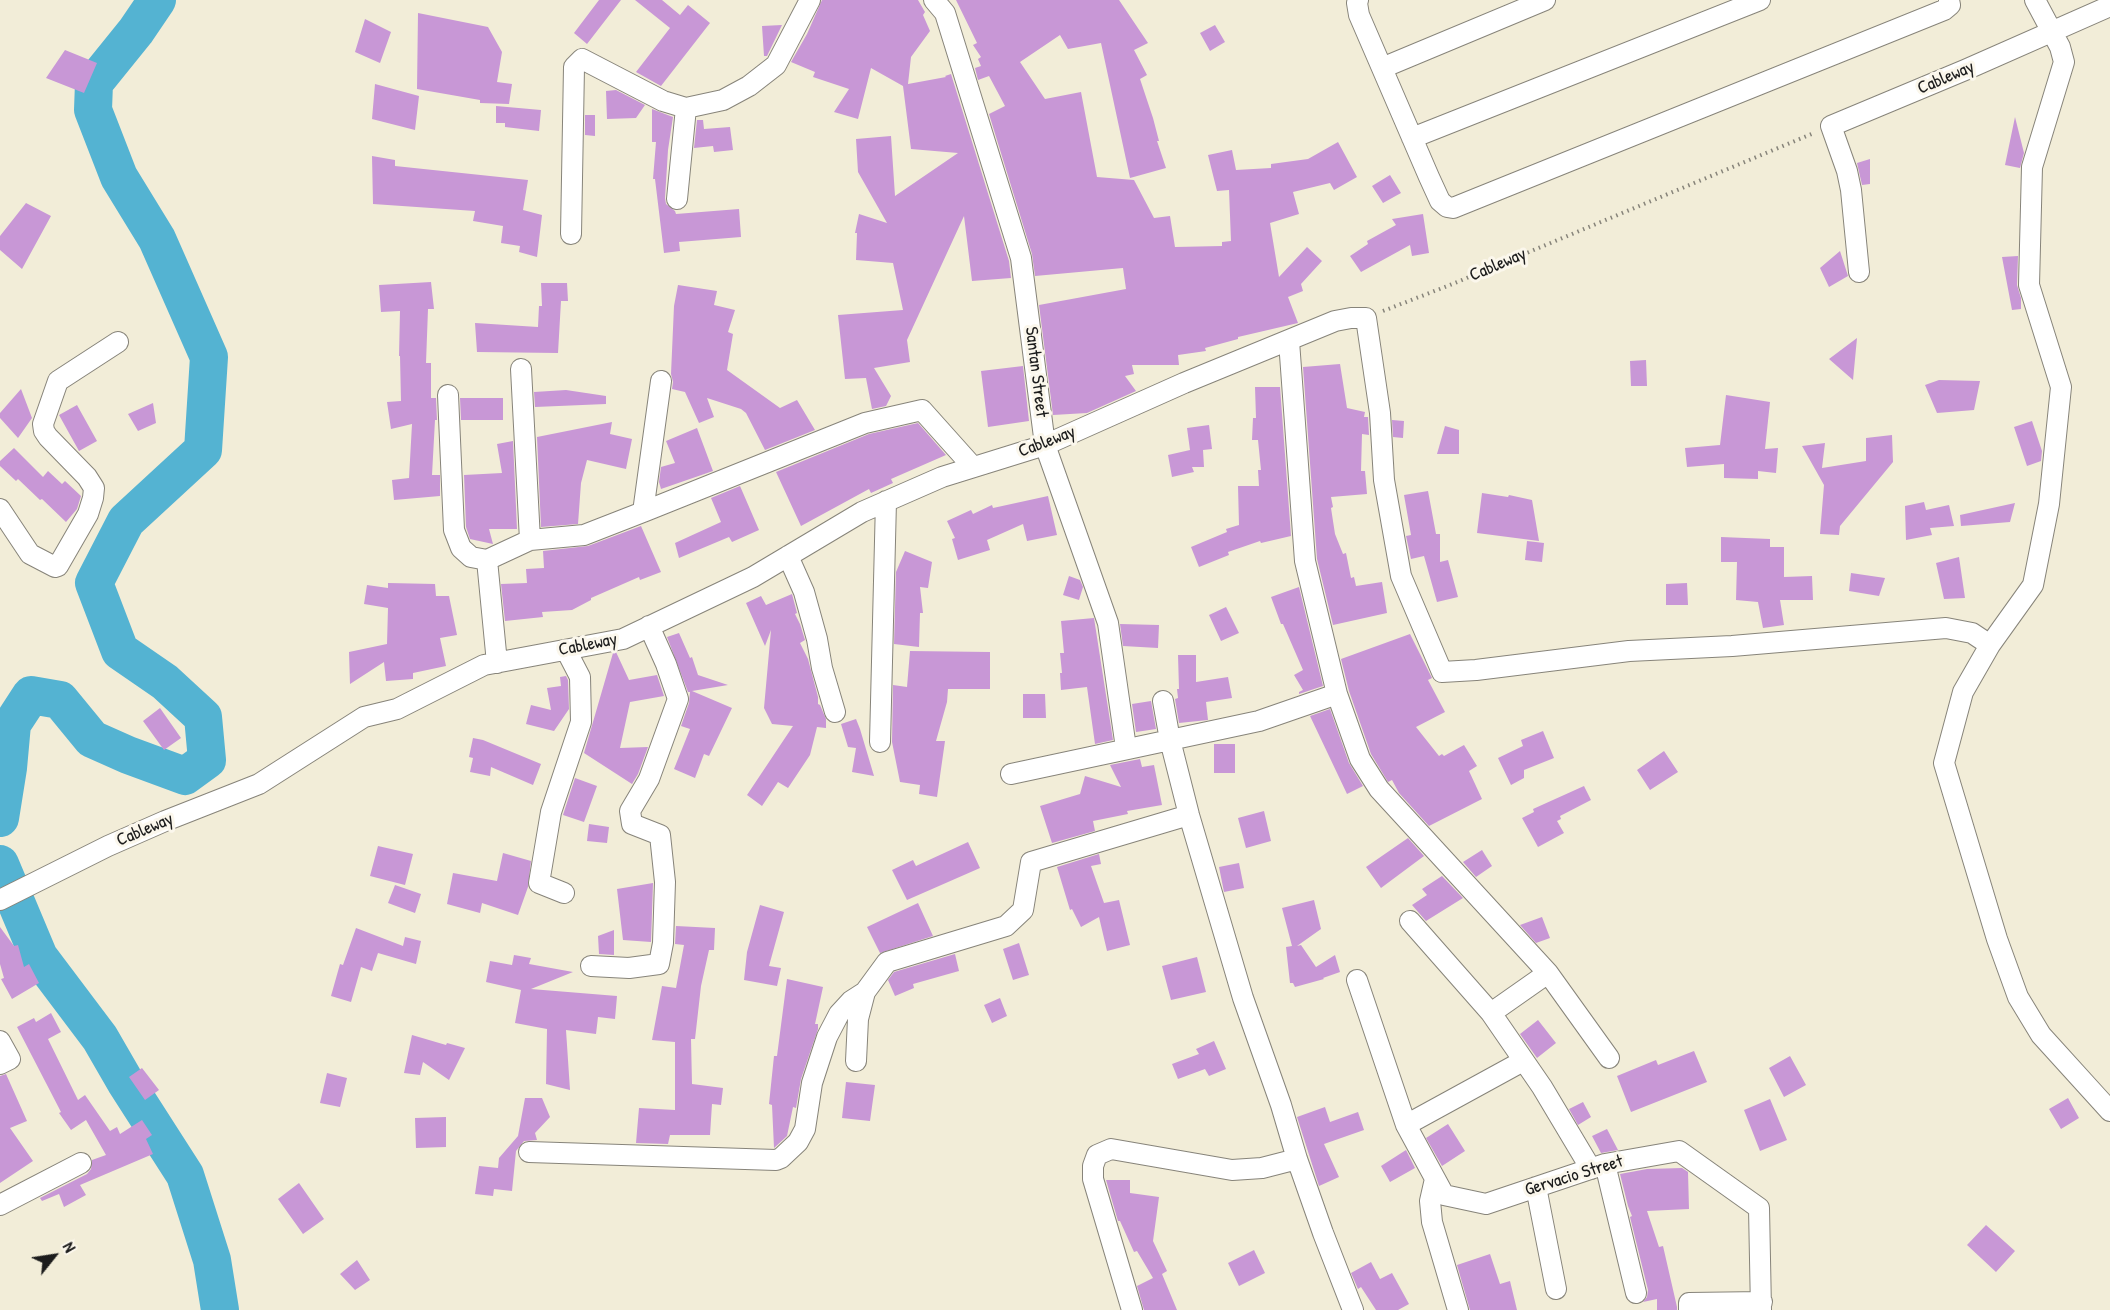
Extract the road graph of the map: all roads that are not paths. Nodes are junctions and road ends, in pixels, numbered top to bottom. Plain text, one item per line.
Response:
1 (810, 0) edge
2 (934, 0) edge
3 (1358, 0) edge
4 (1545, 0) edge
5 (1760, 0) edge
6 (1949, 0) edge
7 (2035, 0) edge
8 (2110, 6) edge
9 (2052, 32) junction
10 (1382, 68) junction
11 (686, 108) junction
12 (1412, 138) junction
13 (677, 199) dead end
14 (571, 234) dead end
15 (1859, 272) dead end
16 (1289, 341) junction
17 (118, 342) dead end
18 (521, 369) dead end
19 (661, 381) dead end
20 (448, 395) dead end
21 (1045, 445) junction
22 (973, 467) junction
23 (886, 501) junction
24 (0, 509) edge
25 (644, 512) junction
26 (530, 540) junction
27 (788, 556) junction
28 (487, 560) junction
29 (649, 626) junction
30 (1990, 645) junction
31 (566, 650) junction
32 (497, 663) junction
33 (1336, 694) junction
34 (1163, 701) dead end
35 (836, 712) dead end
36 (1170, 740) junction
37 (880, 742) dead end
38 (1126, 748) junction
39 (1011, 774) dead end
40 (1189, 815) junction
41 (564, 893) dead end
42 (0, 900) edge
43 (1410, 921) dead end
44 (591, 966) dead end
45 (1548, 973) junction
46 (1357, 980) dead end
47 (865, 992) junction
48 (1491, 1013) junction
49 (0, 1041) edge
50 (1609, 1058) dead end
51 (856, 1061) dead end
52 (1523, 1061) junction
53 (0, 1064) edge
54 (2110, 1111) edge
55 (1406, 1125) junction
56 (529, 1152) dead end
57 (1297, 1159) junction
58 (81, 1163) dead end
59 (1598, 1166) junction
60 (1435, 1179) junction
61 (1536, 1187) junction
62 (0, 1204) edge
63 (1556, 1289) dead end
64 (1636, 1293) dead end
65 (1762, 1306) edge
66 (1132, 1310) edge
67 (1353, 1310) edge
68 (1458, 1310) edge
69 (1689, 1310) edge

1 - 11 street
2 - 21 street, Santan Street
3 - 10 street
4 - 10 street
5 - 12 street
6 - 12 street
7 - 9 street
8 - 9 street, Cableway
9 - 15 street, Cableway
9 - 30 street
10 - 12 street
11 - 13 street
11 - 14 street
16 - 21 street, Cableway
16 - 30 street, Cableway
16 - 33 street
17 - 24 street
18 - 26 street
19 - 25 street
20 - 28 street
21 - 22 street, Cableway
21 - 38 street, Santan Street
22 - 23 street, Cableway
22 - 25 street
23 - 27 street, Cableway
23 - 37 street
25 - 26 street
26 - 28 street
27 - 29 street, Cableway
27 - 35 street
28 - 32 street
29 - 31 street, Cableway
29 - 44 street
30 - 54 street
31 - 32 street, Cableway
31 - 41 street
32 - 42 street, Cableway
33 - 36 street
33 - 45 street
34 - 36 street
36 - 38 street
36 - 40 street
38 - 39 street
40 - 47 street
40 - 57 street
43 - 48 street
45 - 48 street
45 - 50 street
46 - 55 street
47 - 51 street
47 - 56 street
48 - 52 street
49 - 53 street
52 - 55 street
52 - 59 street
55 - 60 street
57 - 66 street
57 - 67 street
58 - 62 street
59 - 61 street, Gervacio Street
59 - 64 street
59 - 65 street, Gervacio Street
60 - 61 street, Gervacio Street
60 - 68 street
61 - 63 street
65 - 69 street

